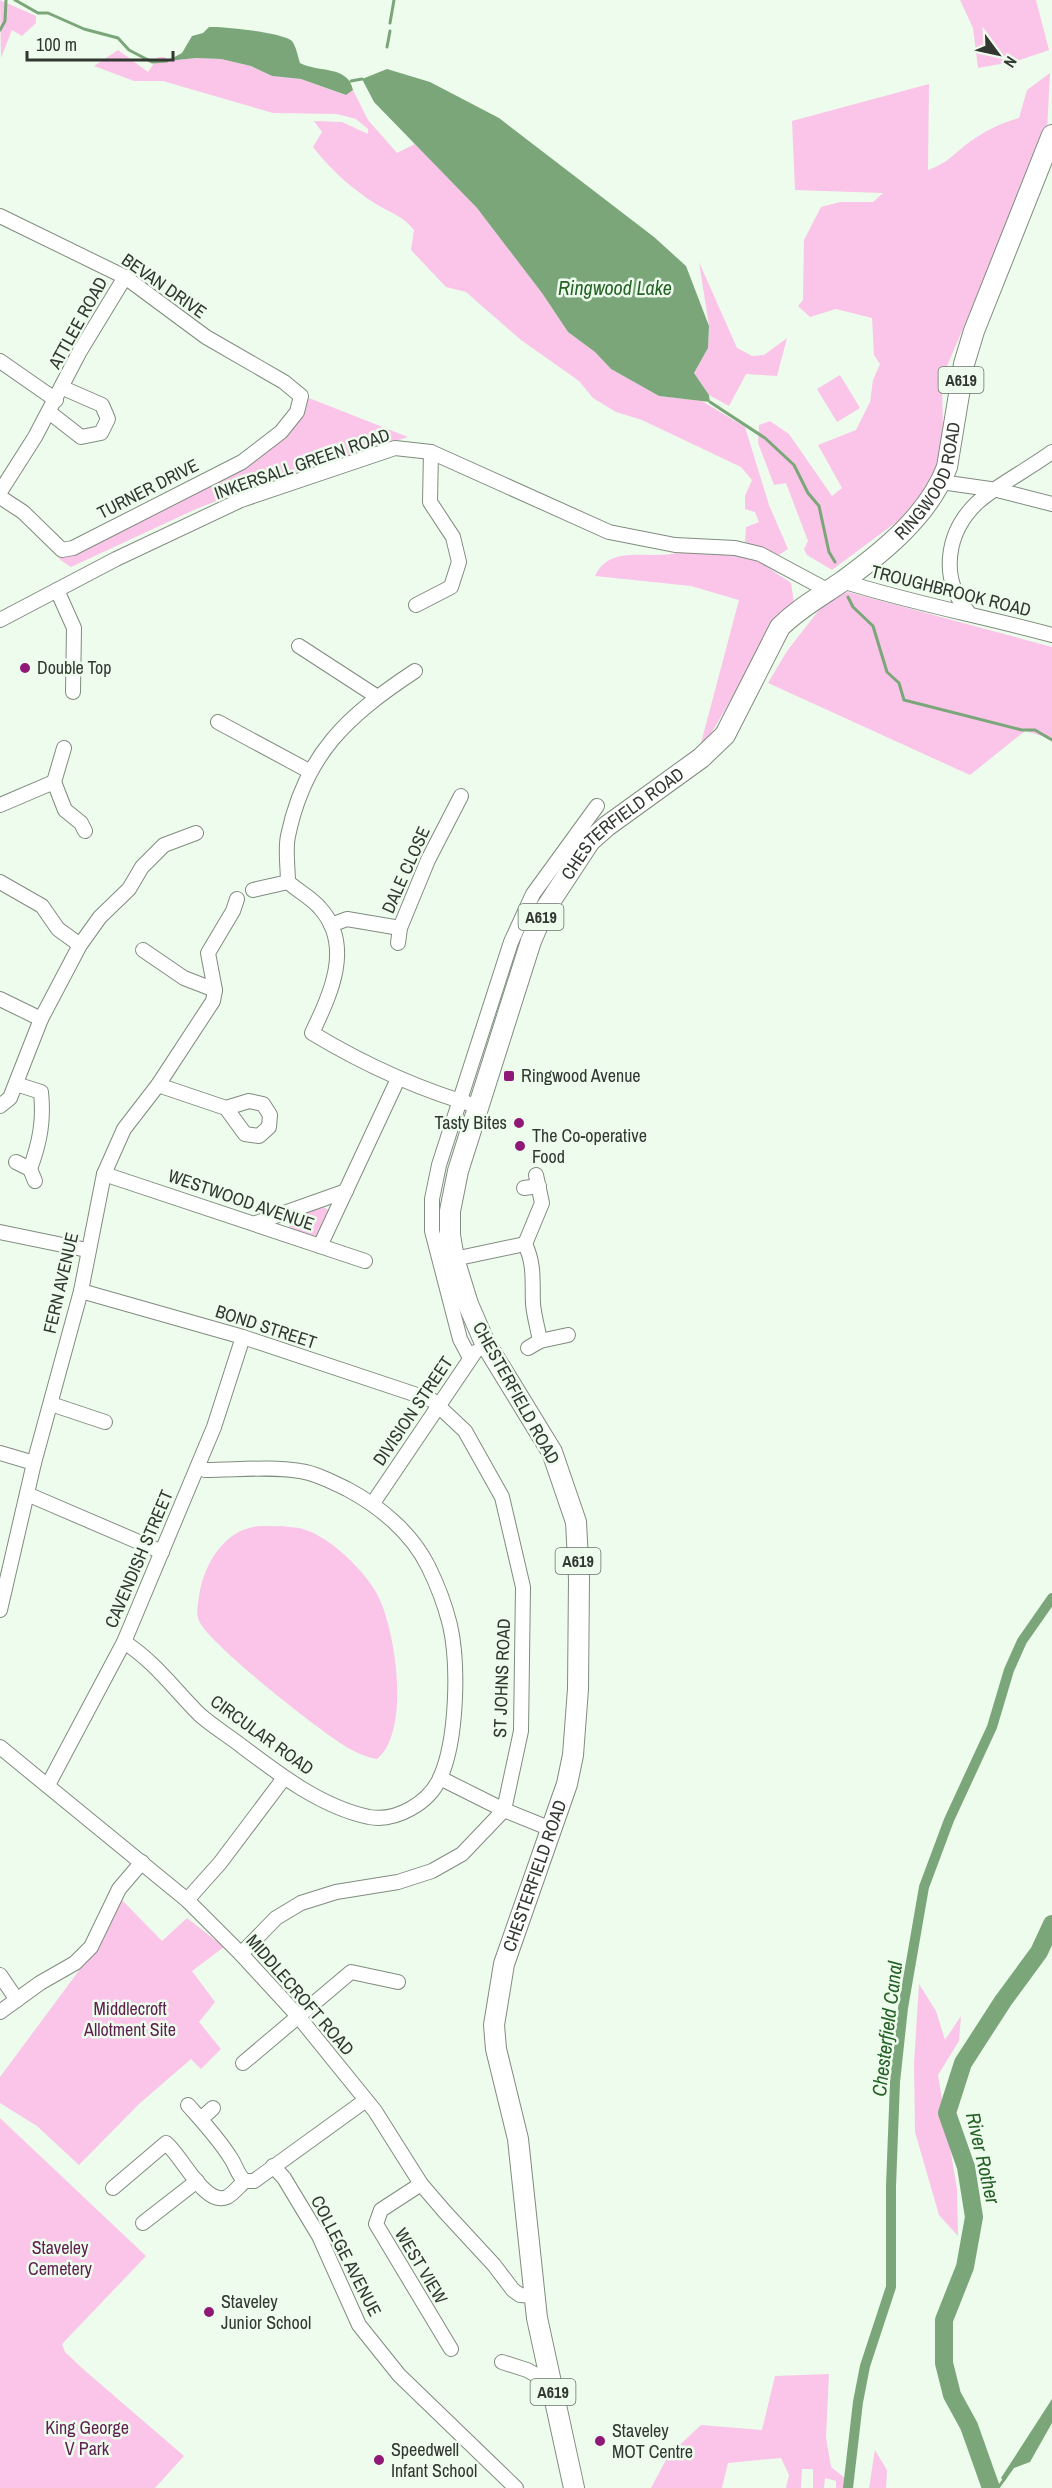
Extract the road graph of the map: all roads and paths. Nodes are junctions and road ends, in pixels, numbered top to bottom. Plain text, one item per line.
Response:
1 (1052, 135) edge
2 (0, 216) edge
3 (125, 277) junction
4 (0, 362) edge
5 (301, 396) joint
6 (56, 400) junction
7 (431, 452) junction
8 (1052, 452) edge
9 (941, 482) junction
10 (997, 490) junction
11 (0, 495) edge
12 (1052, 504) edge
13 (835, 586) junction
14 (57, 590) junction
15 (417, 605) dead end
16 (968, 612) junction
17 (0, 620) edge
18 (1052, 635) edge
19 (299, 646) dead end
20 (415, 671) dead end
21 (73, 692) dead end
22 (376, 696) junction
23 (218, 722) dead end
24 (64, 748) dead end
25 (309, 771) junction
26 (54, 783) junction
27 (461, 796) dead end
28 (0, 805) edge
29 (597, 806) dead end
30 (85, 831) dead end
31 (196, 833) dead end
32 (0, 882) edge
33 (288, 882) junction
34 (254, 890) dead end
35 (237, 898) dead end
36 (331, 925) junction
37 (400, 928) junction
38 (398, 944) dead end
39 (80, 945) junction
40 (143, 950) dead end
41 (215, 990) junction
42 (0, 999) edge
43 (41, 1019) junction
44 (398, 1079) junction
45 (16, 1084) junction
46 (158, 1085) junction
47 (459, 1101) junction
48 (0, 1106) edge
49 (480, 1107) junction
50 (226, 1108) dead end
51 (16, 1162) dead end
52 (104, 1173) junction
53 (524, 1188) dead end
54 (346, 1191) junction
55 (256, 1223) junction
56 (0, 1232) edge
57 (525, 1244) junction
58 (320, 1246) junction
59 (87, 1250) junction
60 (454, 1259) junction
61 (365, 1262) dead end
62 (81, 1291) junction
63 (568, 1335) dead end
64 (243, 1337) junction
65 (484, 1341) junction
66 (470, 1358) junction
67 (51, 1404) junction
68 (437, 1405) junction
69 (105, 1422) dead end
70 (0, 1453) edge
71 (34, 1462) junction
72 (198, 1467) junction
73 (27, 1494) junction
74 (373, 1503) junction
75 (162, 1552) junction
76 (0, 1610) edge
77 (124, 1642) junction
78 (0, 1747) edge
79 (284, 1778) junction
80 (440, 1778) junction
81 (48, 1785) junction
82 (504, 1810) junction
83 (551, 1828) junction
84 (142, 1862) junction
85 (187, 1900) junction
86 (241, 1954) junction
87 (0, 1975) edge
88 (398, 1982) dead end
89 (17, 2000) junction
90 (0, 2012) edge
91 (298, 2016) junction
92 (243, 2063) dead end
93 (366, 2100) junction
94 (188, 2105) dead end
95 (213, 2108) dead end
96 (201, 2119) junction
97 (273, 2166) junction
98 (197, 2181) junction
99 (245, 2181) junction
100 (421, 2184) junction
101 (113, 2188) dead end
102 (143, 2223) dead end
103 (535, 2296) junction
104 (451, 2349) dead end
105 (502, 2362) dead end
106 (551, 2383) junction
107 (516, 2488) edge
108 (574, 2488) edge

1 - 9 highway, RINGWOOD ROAD / A619
2 - 3 street, BEVAN DRIVE
3 - 5 street, BEVAN DRIVE
3 - 6 street, ATTLEE ROAD
4 - 6 street
5 - 11 street, TURNER DRIVE
6 - 11 street, ATTLEE ROAD
7 - 13 street, INKERSALL GREEN ROAD
7 - 14 street, INKERSALL GREEN ROAD
7 - 15 street
8 - 10 street
9 - 10 street
9 - 13 highway, RINGWOOD ROAD / A619
10 - 12 street
10 - 16 street
13 - 16 street, TROUGHBROOK ROAD
13 - 49 highway, CHESTERFIELD ROAD / A619
14 - 17 street, INKERSALL GREEN ROAD
14 - 21 street
16 - 18 street, TROUGHBROOK ROAD
19 - 22 street
20 - 22 street
22 - 25 street
23 - 25 street
24 - 26 street
25 - 33 street
26 - 28 street
26 - 30 street
27 - 37 street, DALE CLOSE
29 - 47 street, CHESTERFIELD ROAD
31 - 39 street
32 - 39 street
33 - 34 street
33 - 36 street
35 - 41 street
36 - 37 street, DALE CLOSE
36 - 44 street
37 - 38 street
39 - 43 street
40 - 41 street
41 - 46 street, FERN AVENUE
42 - 43 street
43 - 45 street
44 - 47 street
44 - 54 street
45 - 48 street
45 - 51 street
46 - 50 street
46 - 52 street, FERN AVENUE
47 - 49 street
47 - 66 street, CHESTERFIELD ROAD
49 - 60 highway, CHESTERFIELD ROAD / A619
52 - 55 street, WESTWOOD AVENUE
52 - 59 street, FERN AVENUE
53 - 57 street
54 - 55 street
54 - 58 street
55 - 58 street, WESTWOOD AVENUE
56 - 59 street
57 - 60 street
57 - 63 street
58 - 61 street, WESTWOOD AVENUE
59 - 62 street, FERN AVENUE
60 - 65 highway, CHESTERFIELD ROAD / A619
62 - 64 street, BOND STREET
62 - 67 street, FERN AVENUE
64 - 68 street, BOND STREET
64 - 72 street, CAVENDISH STREET
65 - 66 street, DIVISION STREET
65 - 83 highway, CHESTERFIELD ROAD / A619
66 - 68 street, DIVISION STREET
67 - 69 street
67 - 71 street, FERN AVENUE
68 - 74 street, DIVISION STREET
68 - 82 street, ST JOHNS ROAD
70 - 71 street
71 - 73 street, FERN AVENUE
72 - 74 street, CIRCULAR ROAD
72 - 75 street, CAVENDISH STREET
73 - 75 street
73 - 76 street, FERN AVENUE
74 - 80 street, CIRCULAR ROAD
75 - 77 street, CAVENDISH STREET
77 - 79 street, CIRCULAR ROAD
77 - 81 street, CAVENDISH STREET
78 - 81 street, MIDDLECROFT ROAD
79 - 80 street, CIRCULAR ROAD
79 - 85 street
80 - 82 street
81 - 84 street, MIDDLECROFT ROAD
82 - 83 street
82 - 86 street
83 - 103 highway, CHESTERFIELD ROAD / A619
84 - 85 street, MIDDLECROFT ROAD
84 - 89 street
85 - 86 street, MIDDLECROFT ROAD
86 - 91 street, MIDDLECROFT ROAD
87 - 89 street
88 - 91 street
89 - 90 street
91 - 92 street
91 - 93 street, MIDDLECROFT ROAD
93 - 97 street
93 - 100 street, MIDDLECROFT ROAD
94 - 96 street
95 - 96 street
96 - 99 street
97 - 99 street
97 - 107 street, COLLEGE AVENUE
98 - 99 street
98 - 101 street
98 - 102 street
100 - 103 street, MIDDLECROFT ROAD
100 - 104 street, WEST VIEW
103 - 106 highway, CHESTERFIELD ROAD / A619
105 - 106 street
106 - 108 highway, CHESTERFIELD ROAD / A619

